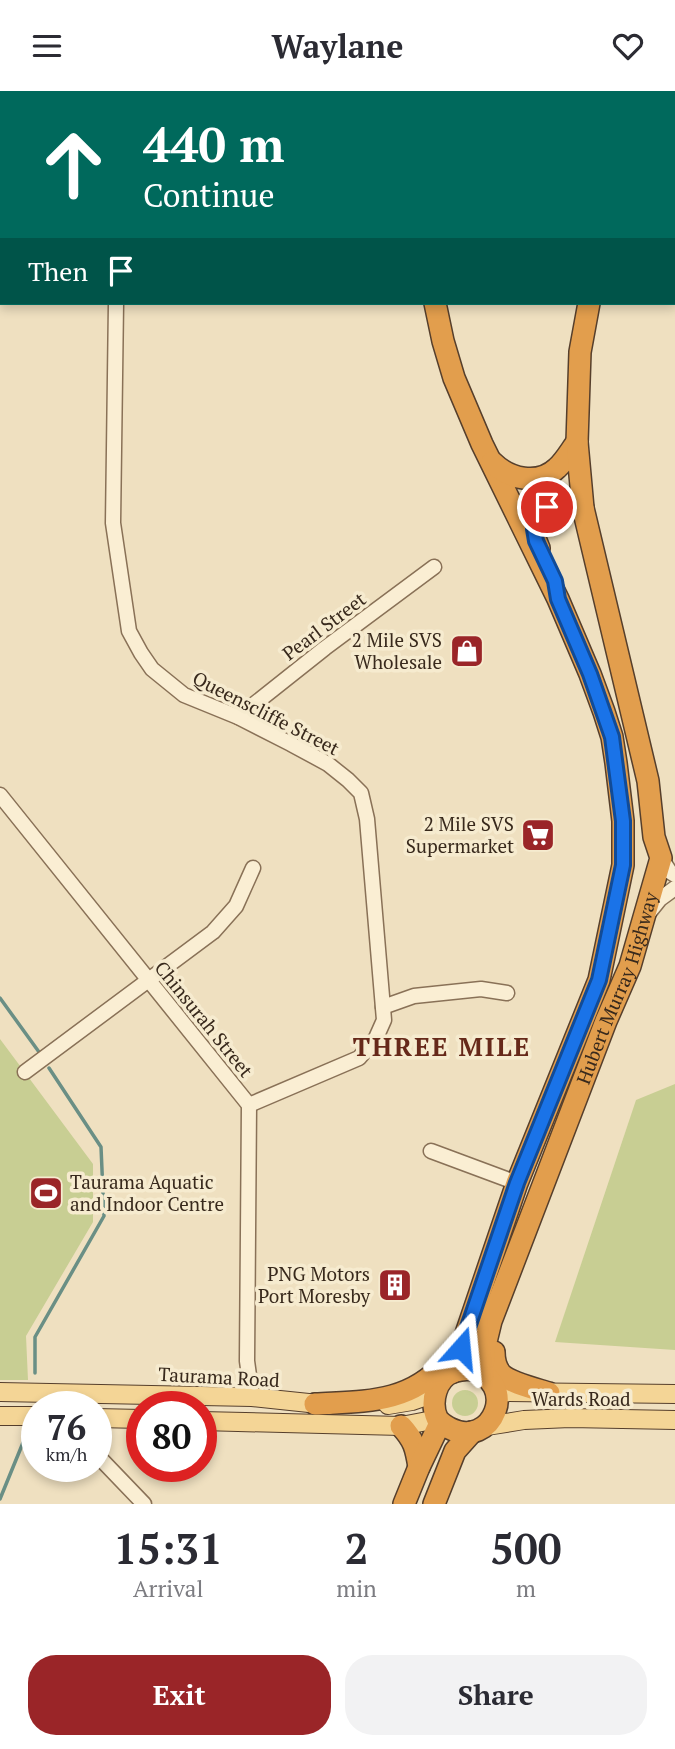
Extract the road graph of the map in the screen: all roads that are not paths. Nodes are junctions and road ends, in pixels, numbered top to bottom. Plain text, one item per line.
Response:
1 (116, 305) edge
2 (435, 305) edge
3 (589, 305) edge
4 (578, 442) junction
5 (490, 460) junction
6 (583, 507) junction
7 (434, 567) dead end
8 (558, 599) junction
9 (238, 717) junction
10 (0, 795) edge
11 (660, 858) junction
12 (253, 868) dead end
13 (675, 875) edge
14 (675, 888) edge
15 (641, 927) junction
16 (148, 980) junction
17 (507, 993) dead end
18 (383, 1007) junction
19 (25, 1072) dead end
20 (248, 1105) junction
21 (431, 1151) dead end
22 (517, 1183) junction
23 (508, 1275) junction
24 (469, 1324) junction
25 (453, 1372) junction
26 (483, 1374) junction
27 (0, 1392) edge
28 (497, 1392) junction
29 (435, 1393) junction
30 (549, 1393) junction
31 (675, 1394) edge
32 (21, 1395) edge
33 (252, 1397) junction
34 (112, 1399) edge
35 (315, 1404) junction
36 (0, 1416) edge
37 (21, 1416) edge
38 (675, 1420) edge
39 (217, 1421) edge
40 (439, 1421) junction
41 (401, 1426) junction
42 (480, 1429) junction
43 (419, 1467) junction
44 (112, 1471) edge
45 (144, 1504) edge
46 (404, 1504) edge
47 (434, 1504) edge

1 - 9 street, Queenscliffe Street
2 - 5 highway, Hubert Murray Highway
3 - 4 highway, Hubert Murray Highway
4 - 5 highway
4 - 6 highway, Hubert Murray Highway
5 - 8 highway, Hubert Murray Highway
6 - 8 highway
6 - 11 highway, Hubert Murray Highway
7 - 9 street, Pearl Street
8 - 22 highway, Hubert Murray Highway
9 - 18 street, Queenscliffe Street
10 - 16 street, Chinsurah Street
11 - 13 street
11 - 15 highway, Hubert Murray Highway
12 - 16 street
14 - 15 street
15 - 23 highway, Hubert Murray Highway
16 - 19 street
16 - 20 street, Chinsurah Street
17 - 18 street
18 - 20 street, Queenscliffe Street
20 - 33 street, Chinsurah Street
21 - 22 street
22 - 24 highway, Hubert Murray Highway
23 - 26 highway, Hubert Murray Highway
23 - 30 highway
24 - 25 highway, Hubert Murray Highway
24 - 35 highway
25 - 26 highway
25 - 29 highway
26 - 28 highway
27 - 32 main road, Taurama Road
28 - 30 main road, Wards Road
28 - 42 highway
29 - 35 main road, Taurama Road
29 - 40 highway
30 - 31 main road, Wards Road
33 - 34 main road, Taurama Road
33 - 35 main road, Taurama Road
36 - 37 main road
38 - 42 main road, Wards Road
39 - 41 main road
40 - 41 main road
40 - 42 highway
40 - 43 highway
41 - 43 highway
42 - 47 highway
43 - 46 highway
44 - 45 street

